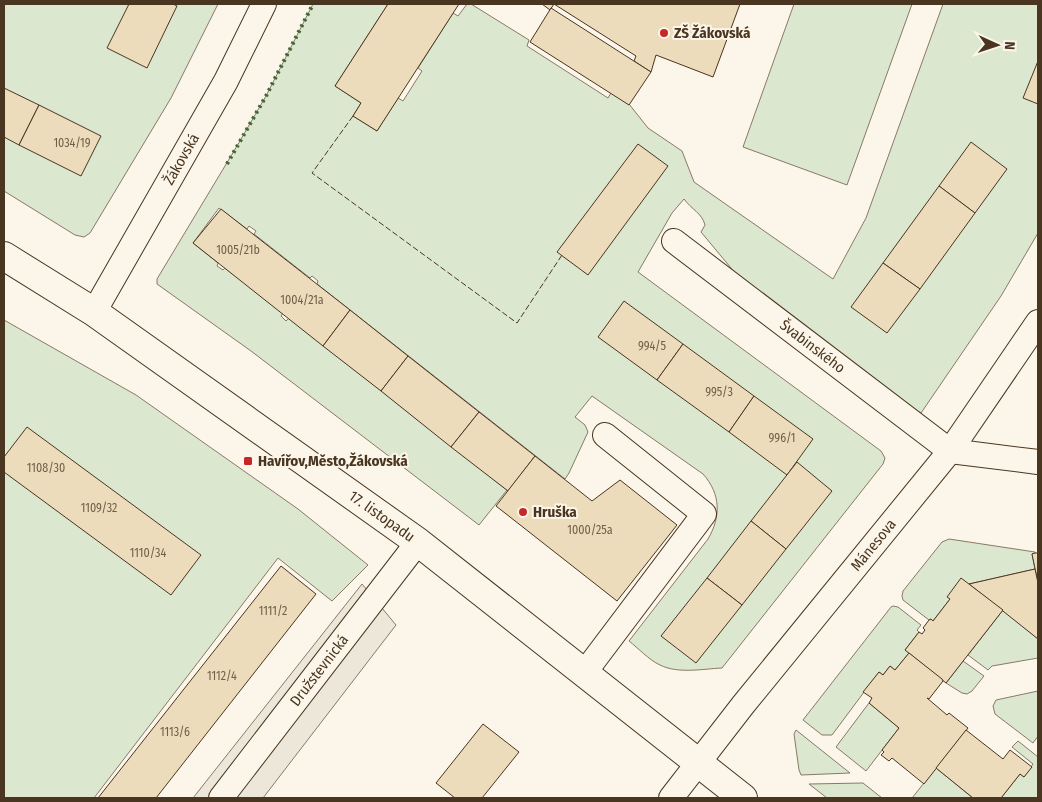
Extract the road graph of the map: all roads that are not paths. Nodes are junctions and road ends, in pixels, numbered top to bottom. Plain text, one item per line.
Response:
1 (264, 4) edge
2 (674, 241) dead end
3 (4, 256) edge
4 (94, 312) junction
5 (1038, 322) edge
6 (606, 435) dead end
7 (950, 451) junction
8 (1038, 462) edge
9 (418, 542) junction
10 (585, 672) junction
11 (699, 763) junction
12 (221, 798) edge
13 (671, 798) edge
14 (744, 798) edge

1 - 4 street, Žákovská
2 - 7 street, Švabinského
3 - 4 street, 17. listopadu
4 - 9 street, 17. listopadu
5 - 7 street, Mánesova
6 - 10 street
7 - 8 street
7 - 11 street, Mánesova
9 - 10 street, 17. listopadu
9 - 12 street, Družstevnická
10 - 11 street, 17. listopadu
11 - 13 street, Mánesova
11 - 14 street, 17. listopadu

